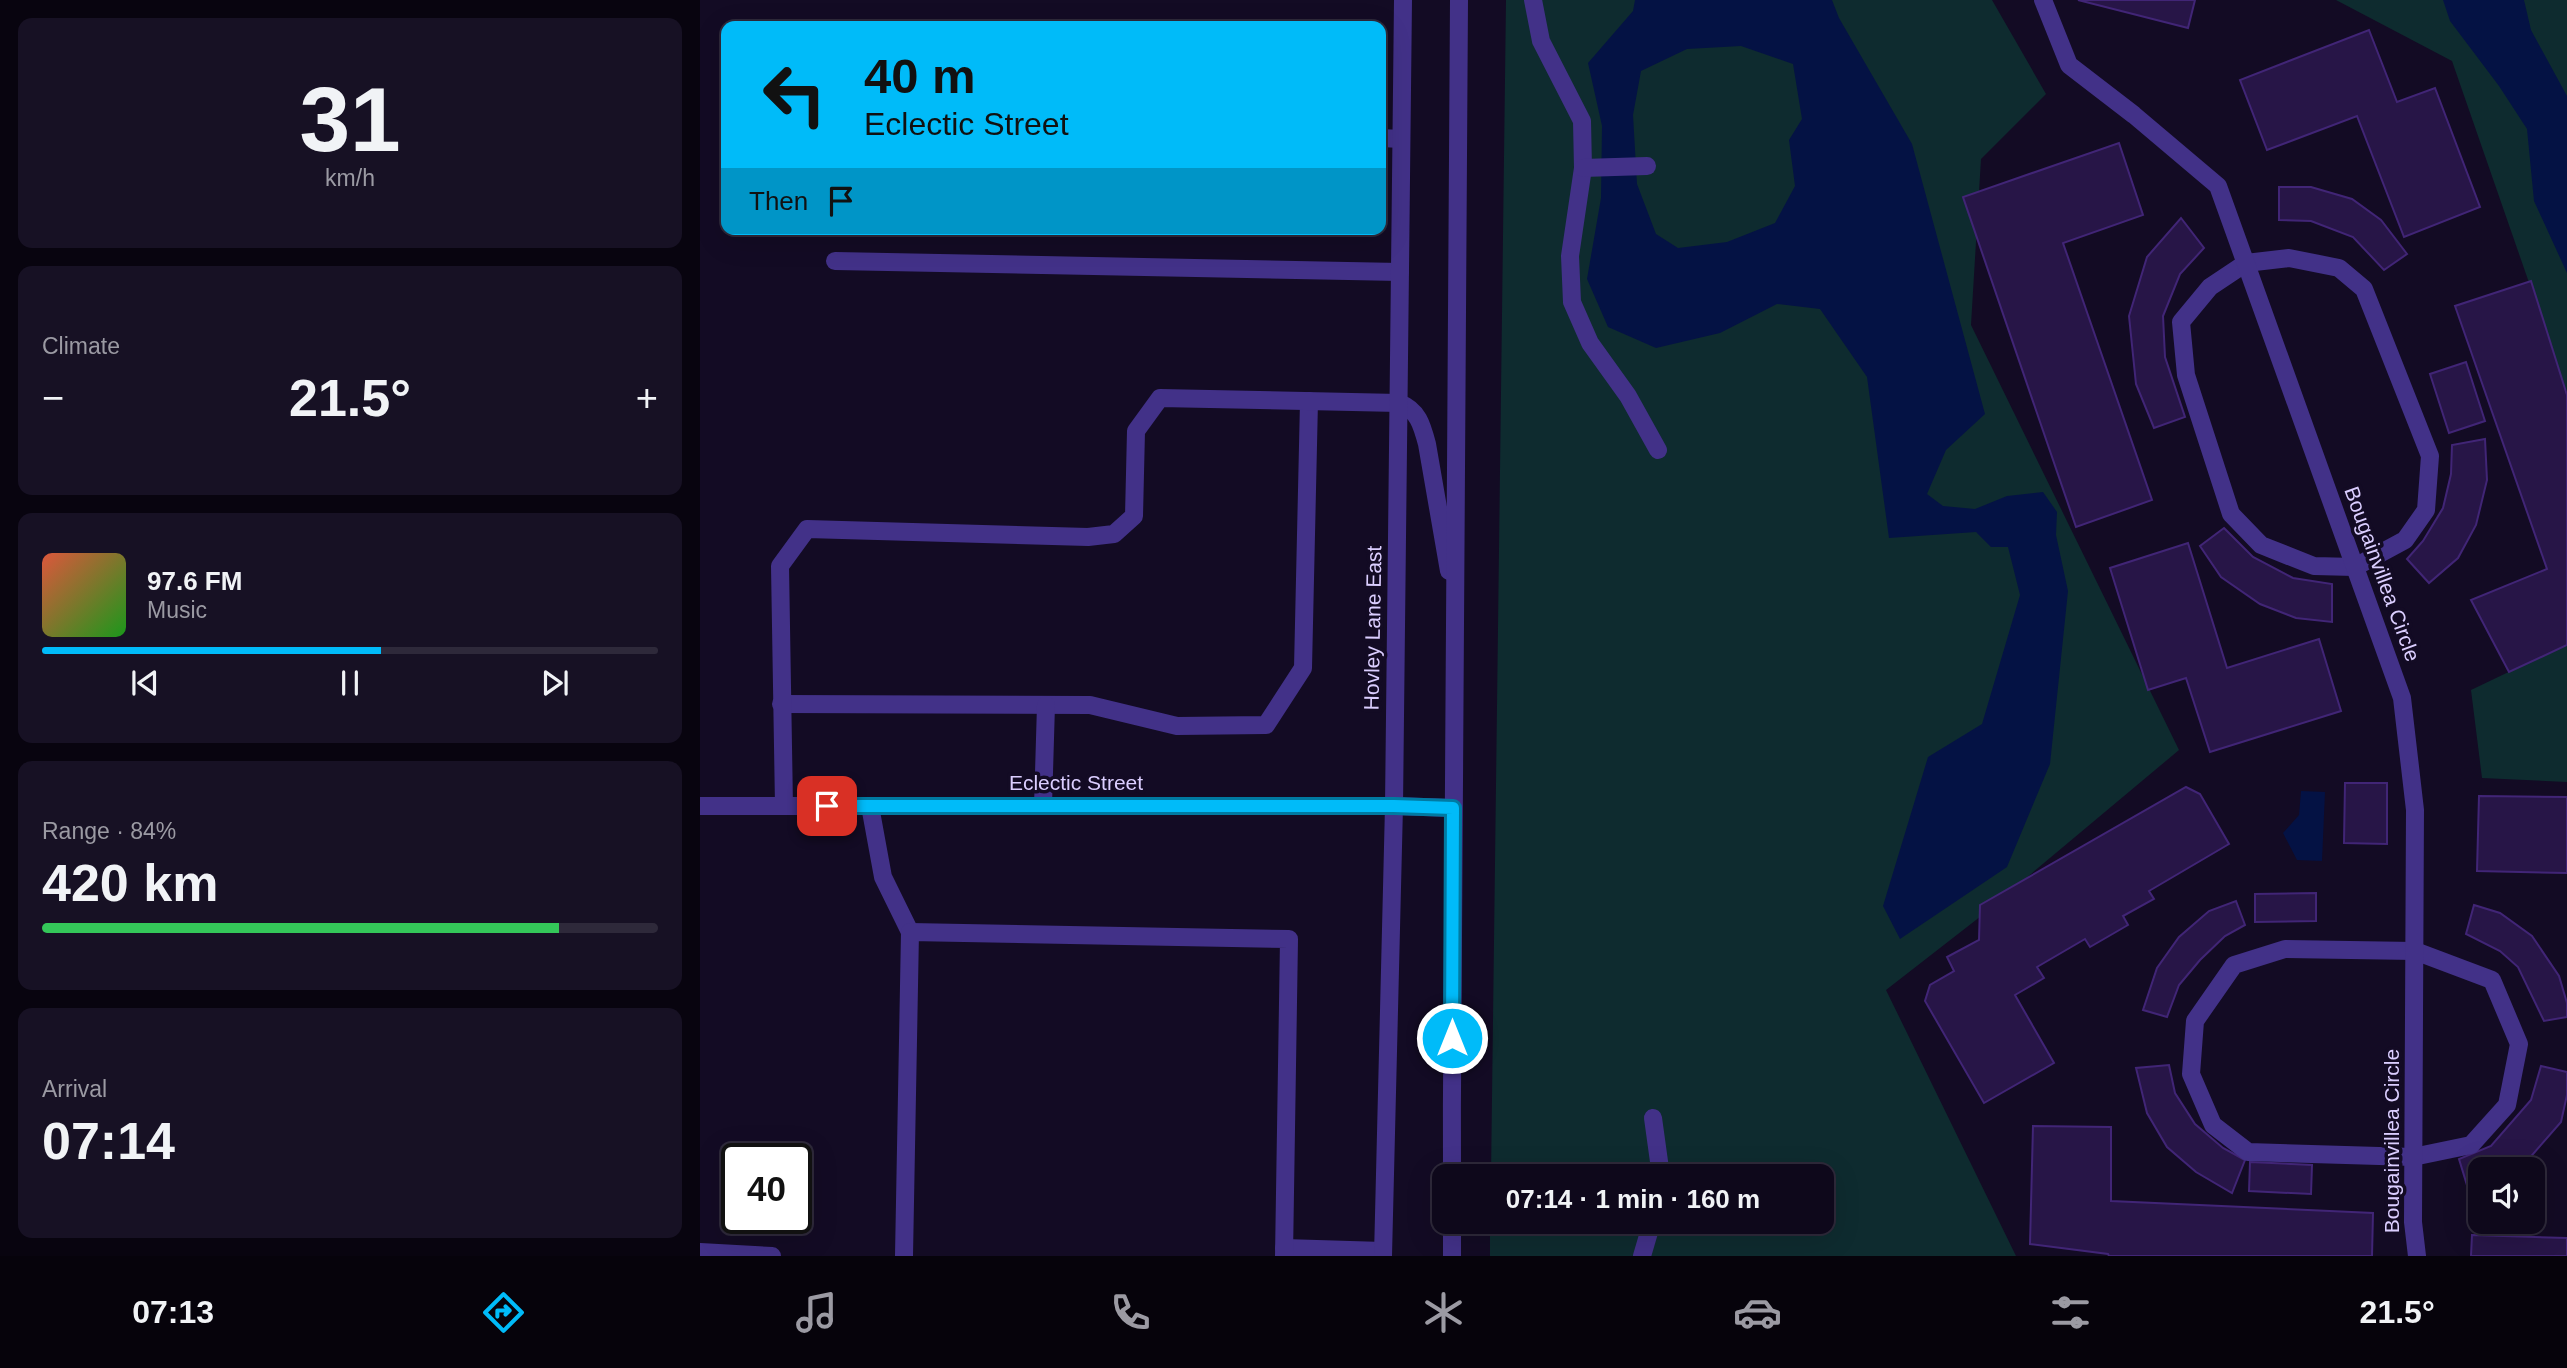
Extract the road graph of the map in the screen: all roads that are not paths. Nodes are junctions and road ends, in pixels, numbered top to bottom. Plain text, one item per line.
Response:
1 (1403, 0) edge
2 (1459, 0) edge
3 (1533, 0) edge
4 (2043, 0) edge
5 (1386, 138) edge
6 (1402, 139) junction
7 (1647, 166) dead end
8 (1583, 168) junction
9 (835, 261) dead end
10 (2246, 263) junction
11 (1400, 272) junction
12 (1310, 401) junction
13 (1399, 403) junction
14 (1658, 450) dead end
15 (2355, 567) junction
16 (1456, 602) junction
17 (781, 704) junction
18 (1046, 705) junction
19 (700, 806) edge
20 (784, 806) junction
21 (870, 806) junction
22 (1044, 806) junction
23 (1394, 806) junction
24 (1453, 808) junction
25 (909, 932) junction
26 (2414, 951) junction
27 (1653, 1118) dead end
28 (2413, 1157) junction
29 (1452, 1164) edge
30 (1659, 1164) edge
31 (1452, 1234) edge
32 (1648, 1234) edge
33 (700, 1252) edge
34 (1284, 1252) edge
35 (1383, 1253) edge
36 (772, 1256) edge
37 (904, 1256) edge
38 (1452, 1256) edge
39 (1642, 1256) edge
40 (2417, 1256) edge

1 - 6 street, Hovley Lane East
2 - 16 street
3 - 8 street
4 - 10 street, Bougainvillea Circle
5 - 6 street
6 - 11 street, Hovley Lane East
7 - 8 street
8 - 14 street
9 - 11 street
10 - 15 street, Bougainvillea Circle
10 - 15 street
10 - 15 street
11 - 13 street, Hovley Lane East
12 - 13 street
12 - 17 street
12 - 18 street
13 - 16 street
13 - 23 street, Hovley Lane East
15 - 26 street, Bougainvillea Circle
16 - 24 street
17 - 18 street
17 - 20 street
18 - 22 street
19 - 20 street, Eclectic Street
20 - 21 street, Eclectic Street
21 - 22 street, Eclectic Street
21 - 25 street
22 - 23 street, Eclectic Street
23 - 24 street, Eclectic Street
23 - 35 street, Hovley Lane East
24 - 29 street
25 - 34 street
25 - 37 street
26 - 28 street, Bougainvillea Circle
26 - 28 street
26 - 28 street
27 - 30 street
28 - 40 street, Bougainvillea Circle
31 - 38 street
32 - 39 street
33 - 36 street
34 - 35 street

